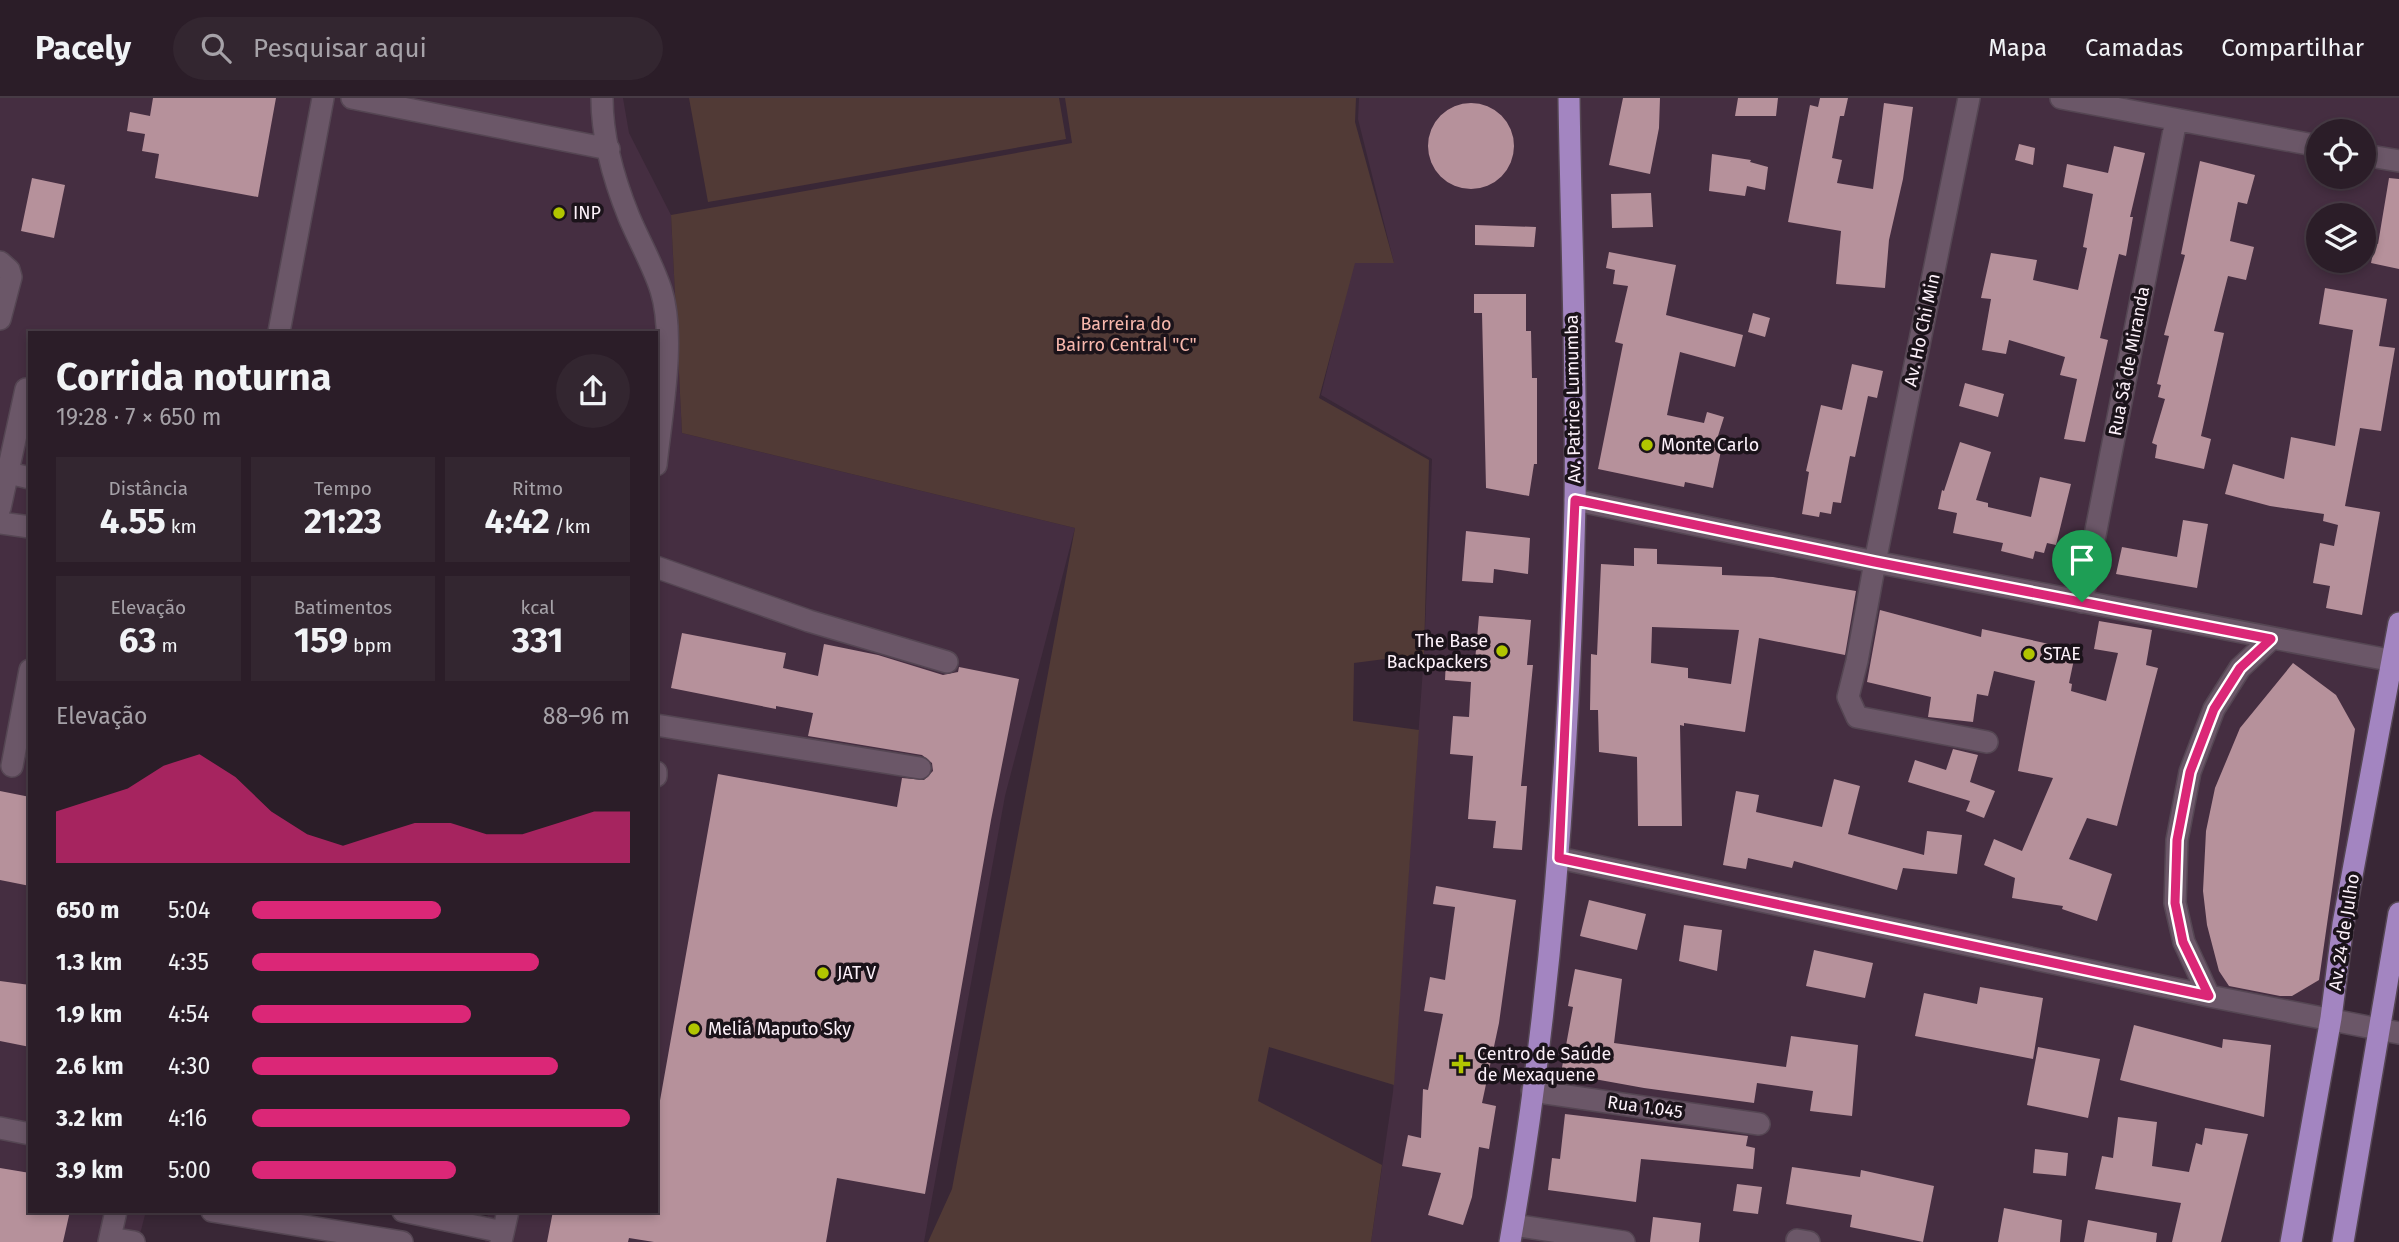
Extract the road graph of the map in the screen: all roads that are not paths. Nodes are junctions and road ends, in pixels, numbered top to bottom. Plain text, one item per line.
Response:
1 (323, 98) edge
2 (352, 98) edge
3 (602, 98) edge
4 (1569, 98) edge
5 (1969, 98) edge
6 (2061, 98) edge
7 (2176, 120) junction
8 (2306, 144) edge
9 (609, 149) junction
10 (2376, 157) edge
11 (2399, 161) edge
12 (0, 262) edge
13 (0, 319) edge
14 (279, 331) edge
15 (662, 351) edge
16 (26, 389) dead end
17 (658, 427) edge
18 (4, 472) edge
19 (28, 478) edge
20 (1575, 500) junction
21 (0, 508) edge
22 (0, 523) edge
23 (28, 527) edge
24 (1875, 562) junction
25 (658, 568) edge
26 (2082, 602) junction
27 (2399, 623) edge
28 (2271, 639) junction
29 (947, 662) dead end
30 (2396, 662) edge
31 (28, 681) edge
32 (658, 725) edge
33 (1987, 742) dead end
34 (12, 766) dead end
35 (920, 768) dead end
36 (1559, 858) junction
37 (2399, 913) edge
38 (2209, 996) junction
39 (2331, 1018) junction
40 (2389, 1031) edge
41 (1532, 1091) junction
42 (1759, 1124) dead end
43 (0, 1128) edge
44 (28, 1134) edge
45 (116, 1213) edge
46 (224, 1213) edge
47 (411, 1213) edge
48 (508, 1213) edge
49 (1511, 1233) edge
50 (502, 1237) edge
51 (109, 1240) edge
52 (134, 1242) edge
53 (402, 1242) edge
54 (1624, 1242) edge
55 (2291, 1242) edge
56 (2343, 1242) edge

1 - 14 street
2 - 9 street
3 - 9 street
4 - 20 main road, Av. Patrice Lumumba
5 - 24 street, Av. Ho Chi Min
6 - 7 street
7 - 8 street
7 - 26 street, Rua Sá de Miranda
9 - 15 street
10 - 11 street
12 - 13 street
15 - 17 street
16 - 18 street
18 - 19 street
18 - 21 street
20 - 24 street
20 - 36 main road, Av. Patrice Lumumba
22 - 23 street
24 - 26 street
24 - 33 street, Av. Ho Chi Min
25 - 29 street
26 - 28 street
27 - 30 main road, Av. 24 de Julho
28 - 30 street
28 - 38 street
30 - 39 main road, Av. 24 de Julho
31 - 34 street
32 - 35 street
36 - 38 street
36 - 41 main road, Av. Patrice Lumumba
37 - 40 main road
38 - 39 street
39 - 40 street
39 - 55 main road, Av. 24 de Julho
40 - 56 main road
41 - 42 street, Rua 1.045
41 - 49 main road, Av. Patrice Lumumba
43 - 44 street
45 - 51 street
46 - 53 street
47 - 50 street
48 - 50 street
49 - 54 street
51 - 52 street

